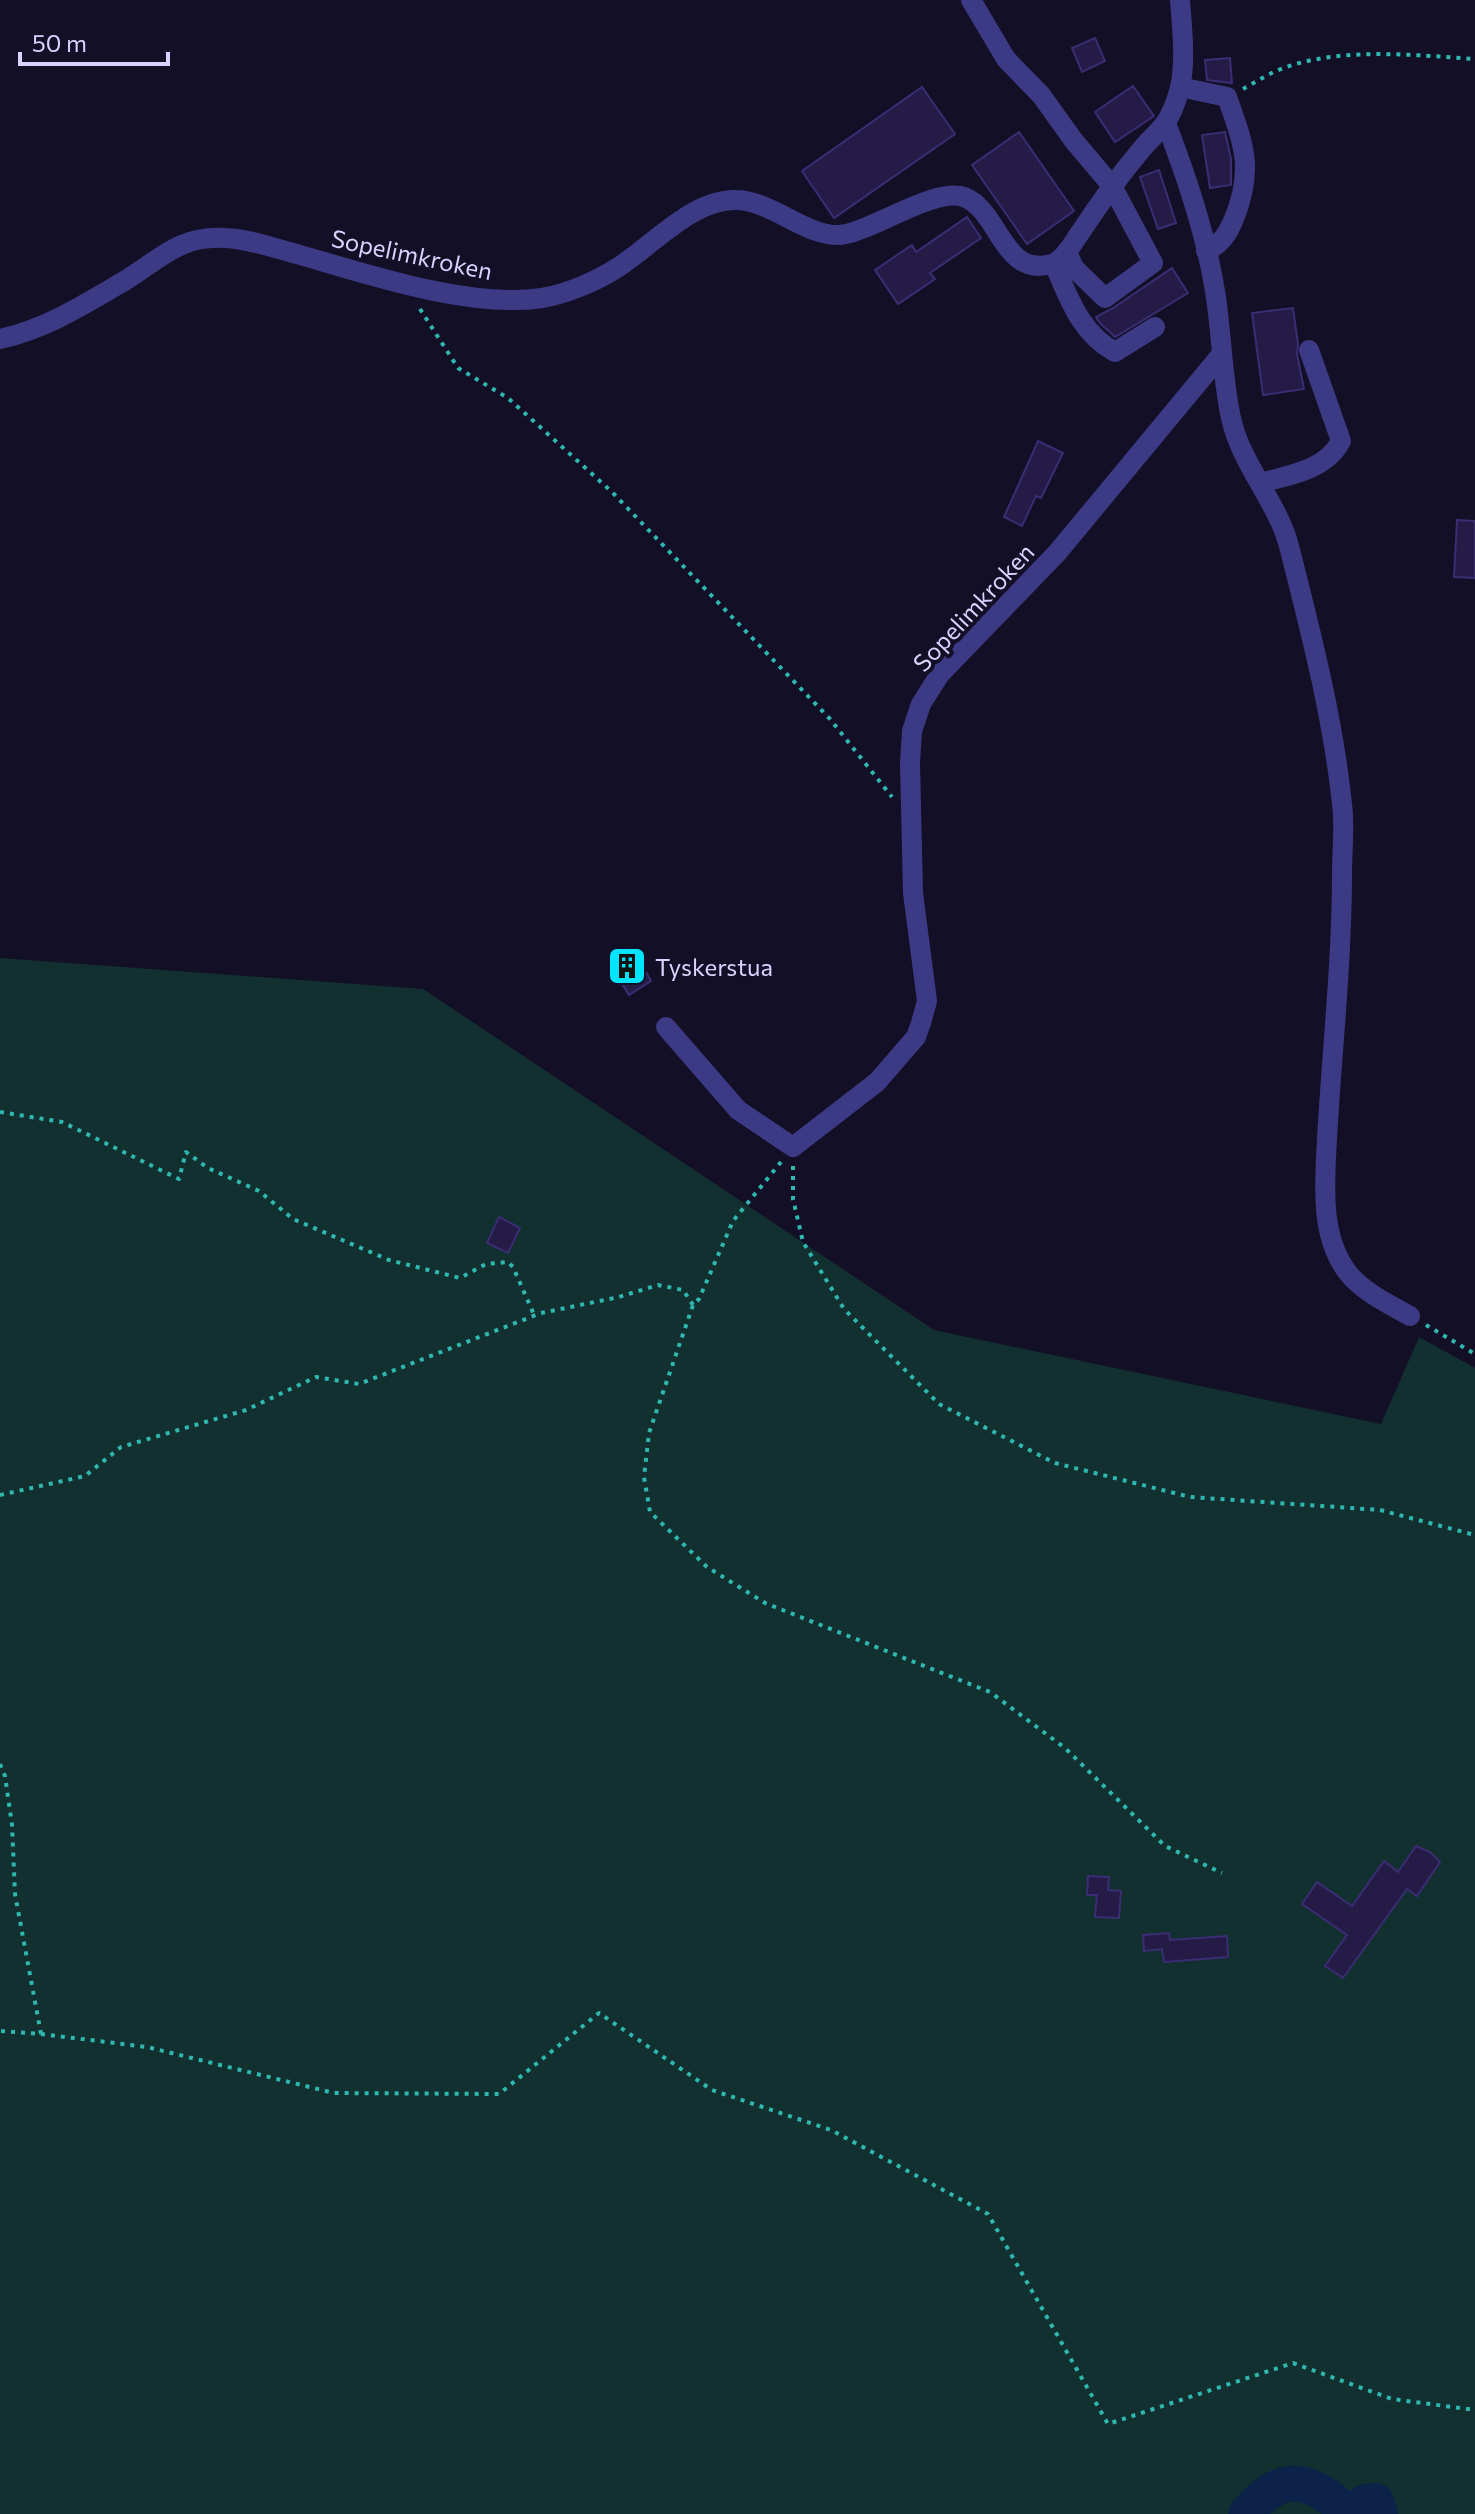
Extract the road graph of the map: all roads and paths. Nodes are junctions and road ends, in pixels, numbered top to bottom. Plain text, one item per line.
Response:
1 (971, 0) edge
2 (1180, 0) edge
3 (1475, 59) edge
4 (1180, 87) junction
5 (1227, 97) junction
6 (1166, 123) junction
7 (1112, 186) junction
8 (1206, 251) junction
9 (1060, 258) junction
10 (403, 283) junction
11 (1155, 327) dead end
12 (0, 339) edge
13 (1309, 350) dead end
14 (1221, 355) junction
15 (1260, 483) junction
16 (911, 821) junction
17 (666, 1027) dead end
18 (0, 1112) edge
19 (793, 1147) junction
20 (693, 1305) junction
21 (1410, 1316) joint
22 (535, 1317) junction
23 (1475, 1354) edge
24 (0, 1495) edge
25 (1475, 1535) edge
26 (0, 1764) edge
27 (1222, 1873) dead end
28 (0, 2031) edge
29 (41, 2034) junction
30 (1475, 2410) edge

1 - 7 street
2 - 4 street
3 - 5 path
4 - 5 street
4 - 6 street
5 - 8 street
6 - 7 street
6 - 8 street
7 - 9 street
7 - 9 street
8 - 14 street
9 - 10 street, Sopelimkroken
9 - 11 street
10 - 12 street, Sopelimkroken
10 - 16 path
13 - 15 street
14 - 15 street
14 - 16 street, Sopelimkroken
15 - 21 street
16 - 19 street, Sopelimkroken
17 - 19 street
18 - 22 path
19 - 20 path
19 - 25 path
20 - 22 path
20 - 27 path
21 - 23 path
22 - 24 path
26 - 29 path
28 - 29 path
29 - 30 path

